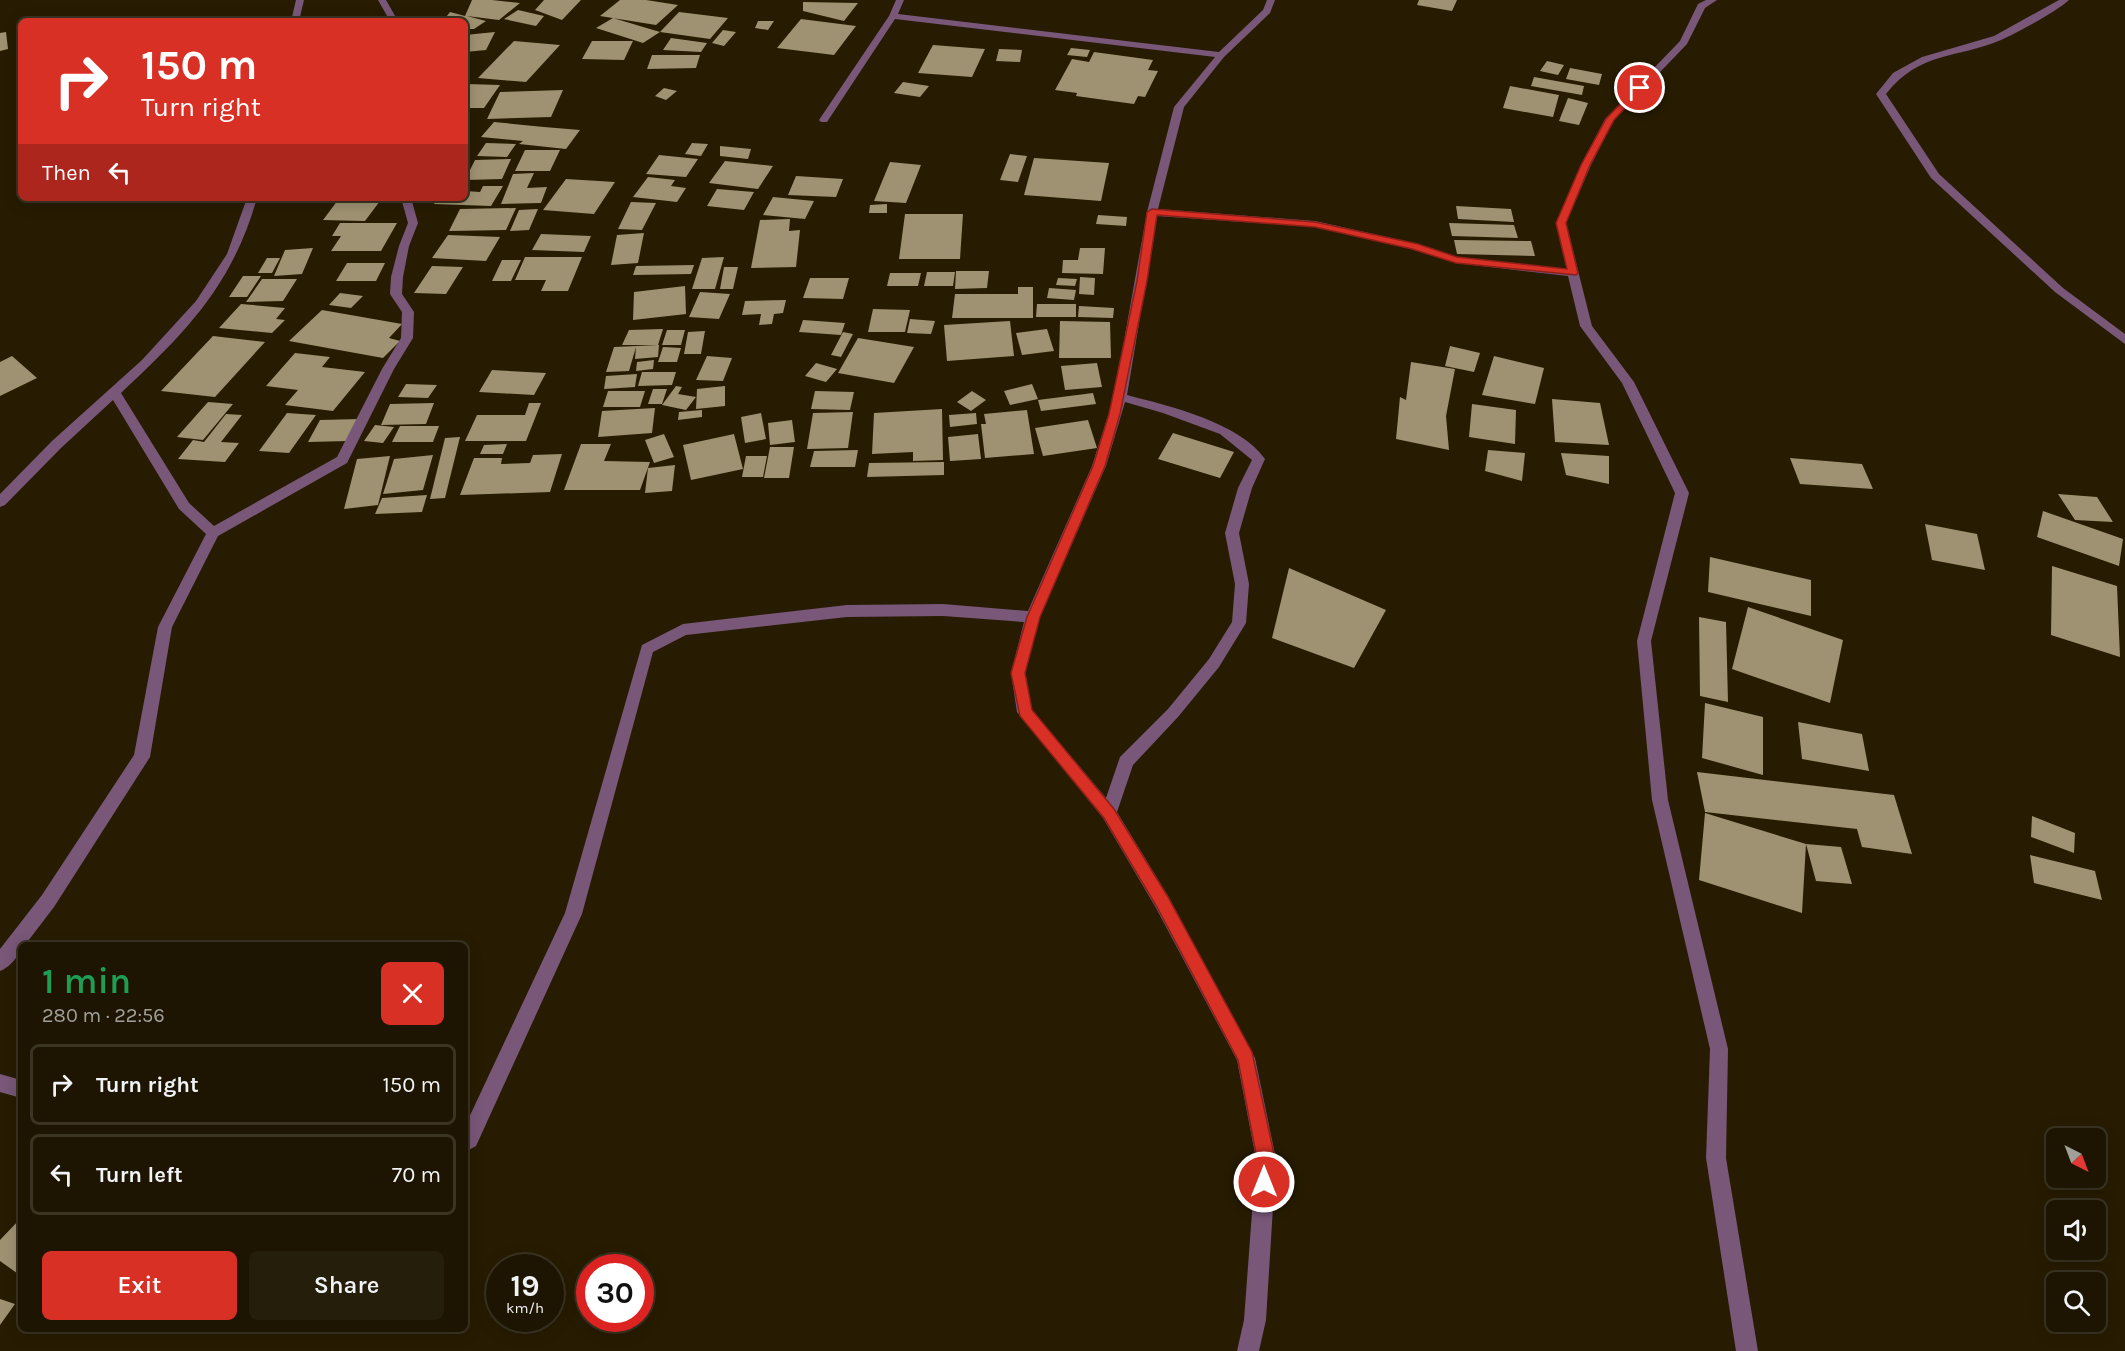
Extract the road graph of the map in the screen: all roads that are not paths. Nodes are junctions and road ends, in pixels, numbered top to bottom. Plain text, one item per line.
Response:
1 (300, 0) edge
2 (382, 0) edge
3 (900, 0) edge
4 (1271, 0) edge
5 (1713, 0) edge
6 (2065, 0) edge
7 (893, 16) junction
8 (296, 18) edge
9 (392, 18) edge
10 (1221, 55) junction
11 (824, 120) dead end
12 (251, 201) edge
13 (407, 201) edge
14 (1152, 212) junction
15 (1573, 273) junction
16 (2125, 340) edge
17 (114, 391) junction
18 (1120, 397) junction
19 (0, 502) edge
20 (213, 533) junction
21 (1033, 617) junction
22 (1109, 813) junction
23 (0, 963) edge
24 (0, 1083) edge
25 (18, 1088) edge
26 (468, 1139) edge
27 (1248, 1351) edge
28 (1747, 1351) edge

1 - 8 street
2 - 9 street
3 - 7 street
4 - 10 street
5 - 15 street
6 - 16 street
7 - 10 street
7 - 11 street
10 - 14 street
12 - 17 street
13 - 20 street
14 - 15 street
14 - 18 street
15 - 28 street
17 - 19 street
17 - 20 street
18 - 21 street
18 - 22 street
20 - 23 street
21 - 22 street
21 - 26 street
22 - 27 street
24 - 25 street

